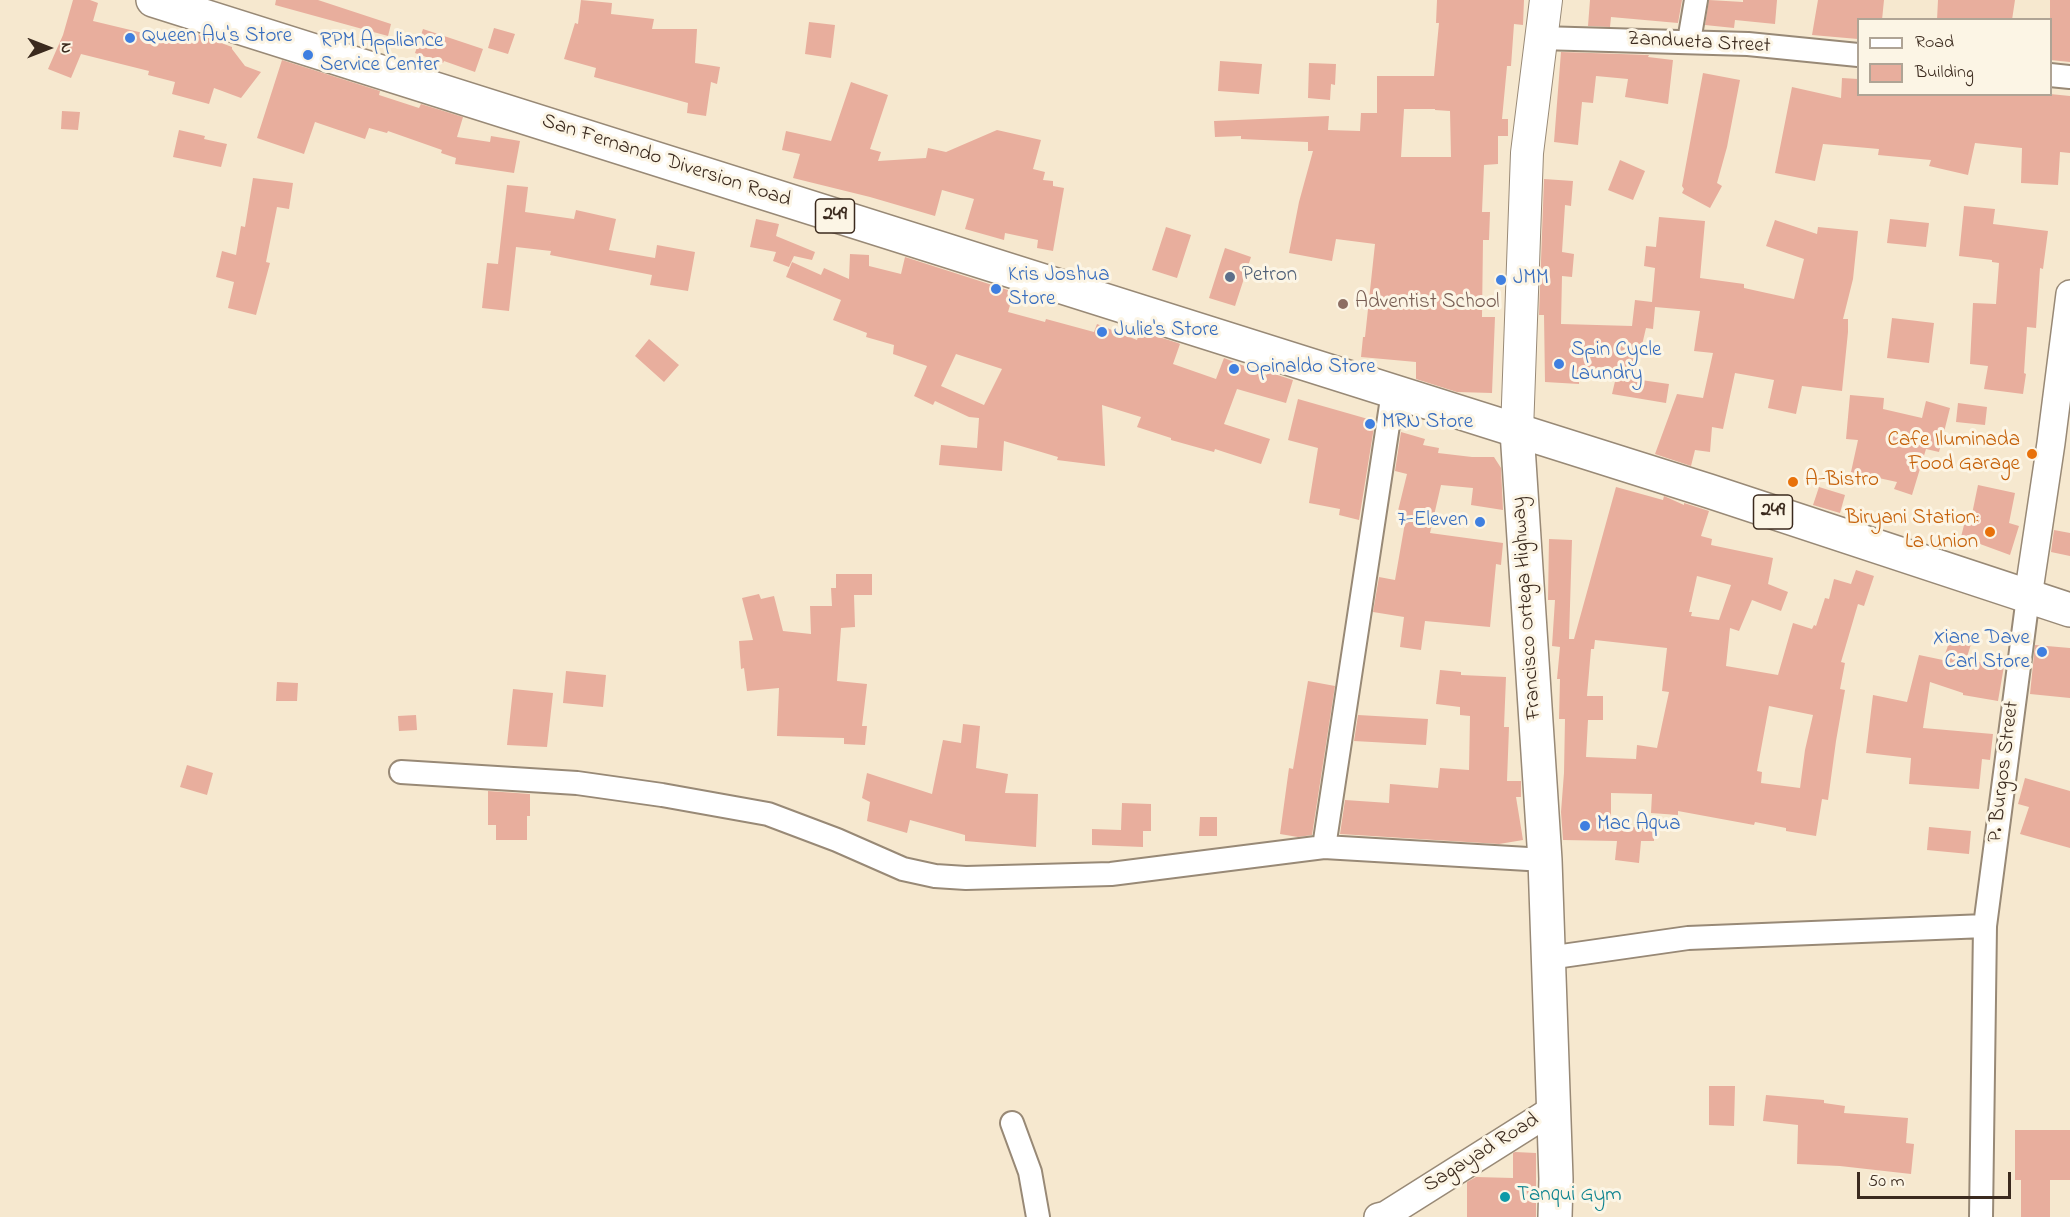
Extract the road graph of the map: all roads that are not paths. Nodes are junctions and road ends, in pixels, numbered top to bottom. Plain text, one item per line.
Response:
1 (153, 0) edge
2 (1546, 0) edge
3 (1696, 0) edge
4 (1540, 38) junction
5 (1689, 41) junction
6 (1857, 55) edge
7 (2052, 75) edge
8 (2070, 76) edge
9 (2070, 294) edge
10 (1393, 392) junction
11 (1517, 431) junction
12 (2028, 597) junction
13 (2070, 610) edge
14 (401, 772) dead end
15 (1324, 847) junction
16 (1545, 860) junction
17 (1985, 926) junction
18 (1548, 958) junction
19 (1554, 1109) junction
20 (1012, 1123) dead end
21 (1038, 1217) edge
22 (1378, 1217) edge
23 (1555, 1217) edge
24 (1981, 1217) edge

1 - 10 main road, San Fernando Diversion Road / 249
2 - 4 main road, Francisco Ortega Highway
3 - 5 street
4 - 5 street, Zandueta Street
4 - 11 main road, Francisco Ortega Highway
5 - 6 street, Zandueta Street
7 - 8 street
9 - 12 street, P. Burgos Street
10 - 11 main road, San Fernando Diversion Road / 249
10 - 15 street
11 - 12 main road, San Fernando Diversion Road / 249
11 - 16 main road, Francisco Ortega Highway
12 - 13 main road, San Fernando Diversion Road / 249
12 - 17 street, P. Burgos Street
14 - 15 street
15 - 16 street
16 - 18 main road, Francisco Ortega Highway
17 - 18 street
17 - 24 street, P. Burgos Street
18 - 19 main road, Francisco Ortega Highway
19 - 22 street, Sagayad Road
19 - 23 main road, Francisco Ortega Highway
20 - 21 street

